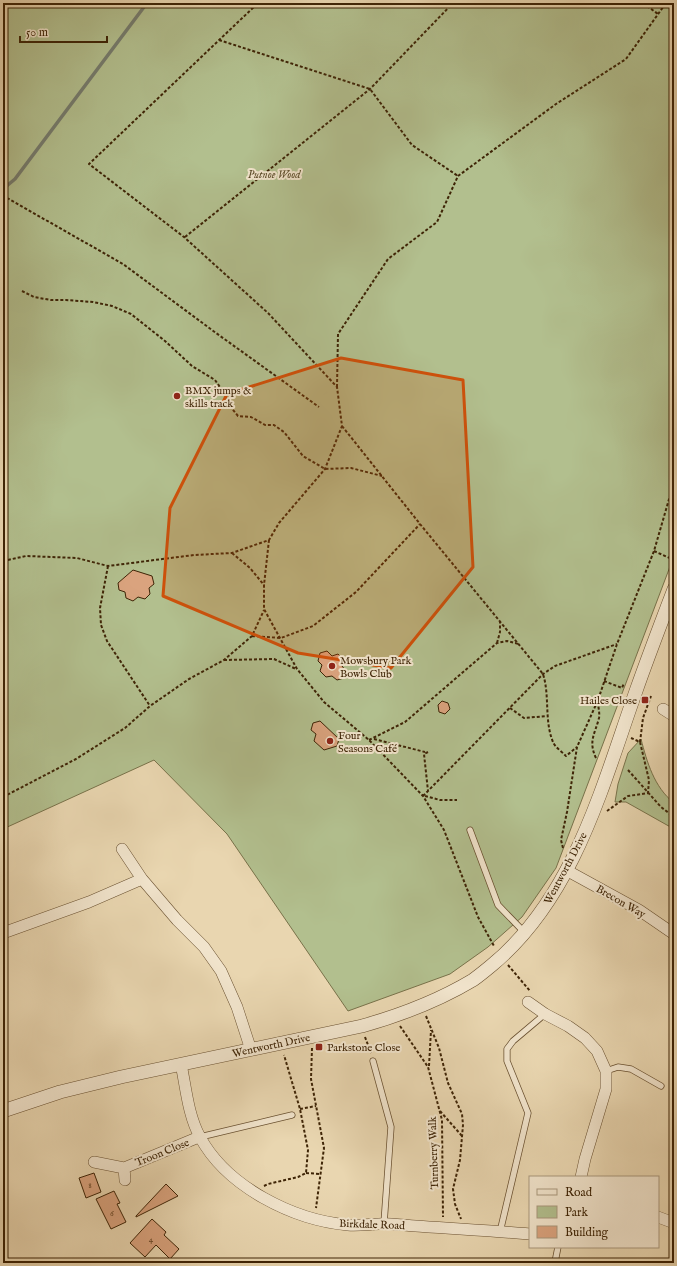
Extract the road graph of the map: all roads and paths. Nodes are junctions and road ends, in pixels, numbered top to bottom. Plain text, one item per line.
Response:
1 (258, 3) edge
2 (453, 3) edge
3 (643, 3) edge
4 (666, 3) edge
5 (658, 14) junction
6 (219, 40) junction
7 (370, 89) junction
8 (458, 176) junction
9 (3, 201) edge
10 (184, 237) junction
11 (22, 291) dead end
12 (337, 387) junction
13 (319, 406) dead end
14 (342, 426) junction
15 (325, 469) junction
16 (382, 476) junction
17 (674, 482) edge
18 (420, 524) junction
19 (269, 540) junction
20 (654, 550) junction
21 (232, 553) junction
22 (674, 560) edge
23 (3, 561) edge
24 (108, 566) junction
25 (264, 585) junction
26 (674, 589) edge
27 (264, 609) junction
28 (500, 621) junction
29 (252, 636) junction
30 (281, 638) junction
31 (497, 643) junction
32 (518, 644) junction
33 (617, 644) junction
34 (224, 660) junction
35 (297, 669) junction
36 (543, 674) junction
37 (604, 681) junction
38 (624, 683) dead end
39 (636, 690) junction
40 (651, 696) dead end
41 (598, 700) junction
42 (650, 700) junction
43 (150, 706) junction
44 (510, 708) junction
45 (663, 709) dead end
46 (547, 716) junction
47 (674, 716) edge
48 (621, 734) junction
49 (373, 738) junction
50 (368, 740) junction
51 (640, 742) junction
52 (577, 747) junction
53 (596, 758) dead end
54 (628, 770) dead end
55 (428, 791) junction
56 (648, 793) junction
57 (424, 796) junction
58 (3, 797) edge
59 (457, 800) dead end
60 (604, 813) dead end
61 (674, 817) edge
62 (470, 830) dead end
63 (122, 850) dead end
64 (569, 864) junction
65 (142, 879) junction
66 (3, 933) edge
67 (525, 933) junction
68 (674, 934) edge
69 (501, 957) junction
70 (528, 1002) joint
71 (422, 1006) junction
72 (545, 1014) junction
73 (394, 1017) junction
74 (362, 1026) junction
75 (432, 1029) junction
76 (313, 1036) junction
77 (280, 1043) junction
78 (251, 1050) junction
79 (373, 1061) joint
80 (181, 1064) junction
81 (428, 1067) junction
82 (606, 1071) junction
83 (661, 1086) dead end
84 (316, 1106) junction
85 (300, 1109) junction
86 (439, 1110) junction
87 (3, 1111) edge
88 (292, 1115) joint
89 (199, 1137) junction
90 (462, 1137) junction
91 (94, 1162) dead end
92 (124, 1168) junction
93 (306, 1173) junction
94 (321, 1174) junction
95 (581, 1176) edge
96 (125, 1180) dead end
97 (254, 1192) junction
98 (659, 1217) edge
99 (314, 1219) junction
100 (384, 1223) junction
101 (674, 1223) edge
102 (444, 1228) junction
103 (465, 1229) junction
104 (500, 1232) junction
105 (529, 1234) edge
106 (558, 1248) edge
107 (555, 1262) dead end

1 - 6 path
2 - 7 path
3 - 5 path
4 - 5 path
5 - 8 path
6 - 7 path
6 - 10 path
7 - 8 path
7 - 10 path
8 - 12 path
9 - 13 path
10 - 12 path
11 - 15 path
12 - 14 path
14 - 15 path
14 - 16 path
15 - 16 path
15 - 19 path
16 - 18 path
17 - 20 path
18 - 28 path
18 - 30 path
19 - 21 path
19 - 25 path
20 - 22 path
20 - 33 path
21 - 24 path
21 - 25 path
23 - 24 path
24 - 43 path
25 - 27 path
26 - 39 street, Wentworth Drive
27 - 29 path
27 - 30 path
28 - 31 path
28 - 32 path
29 - 30 path
29 - 34 path
30 - 35 path
31 - 32 path
31 - 49 path
32 - 36 path
33 - 36 path
33 - 37 path
34 - 35 path
34 - 43 path
35 - 50 path
36 - 44 path
36 - 46 path
37 - 38 path
37 - 41 path
39 - 42 path
39 - 48 street, Wentworth Drive
40 - 42 path
41 - 52 path
41 - 53 path
42 - 51 path
43 - 58 path
44 - 46 path
44 - 55 path
45 - 47 street
46 - 52 path
48 - 51 path
48 - 64 street, Wentworth Drive
49 - 50 path
49 - 55 path
50 - 57 path
51 - 56 path
52 - 64 path
54 - 56 path
55 - 57 path
56 - 60 path
56 - 61 path
57 - 59 path
57 - 69 path
62 - 67 lane
63 - 65 street
64 - 67 street, Wentworth Drive
64 - 68 street, Brecon Way
65 - 66 street
65 - 78 street
67 - 69 street, Wentworth Drive
69 - 70 path
69 - 71 street, Wentworth Drive
70 - 72 street
71 - 73 street, Wentworth Drive
71 - 75 path
72 - 82 street
72 - 104 lane
73 - 74 street, Wentworth Drive
73 - 81 path, Turnberry Walk
74 - 76 street, Wentworth Drive
74 - 79 path
75 - 81 path
75 - 90 path
76 - 77 street, Wentworth Drive
76 - 84 path
77 - 78 street, Wentworth Drive
77 - 85 path
78 - 80 street, Wentworth Drive
79 - 100 lane
80 - 87 street, Wentworth Drive
80 - 89 street, Birkdale Road
81 - 86 path, Turnberry Walk
82 - 83 lane
82 - 95 street
84 - 85 path
84 - 94 path
85 - 88 path
85 - 93 path
86 - 90 path
86 - 102 path, Turnberry Walk
88 - 89 lane
89 - 92 street, Troon Close
89 - 97 street, Birkdale Road
90 - 103 path
91 - 92 street, Troon Close
92 - 96 street, Troon Close
93 - 94 path
93 - 97 path
94 - 99 path
97 - 99 street, Birkdale Road
98 - 101 street
99 - 100 street, Birkdale Road
100 - 102 street, Birkdale Road
102 - 103 street, Birkdale Road
103 - 104 street, Birkdale Road
104 - 105 street, Birkdale Road
106 - 107 lane

